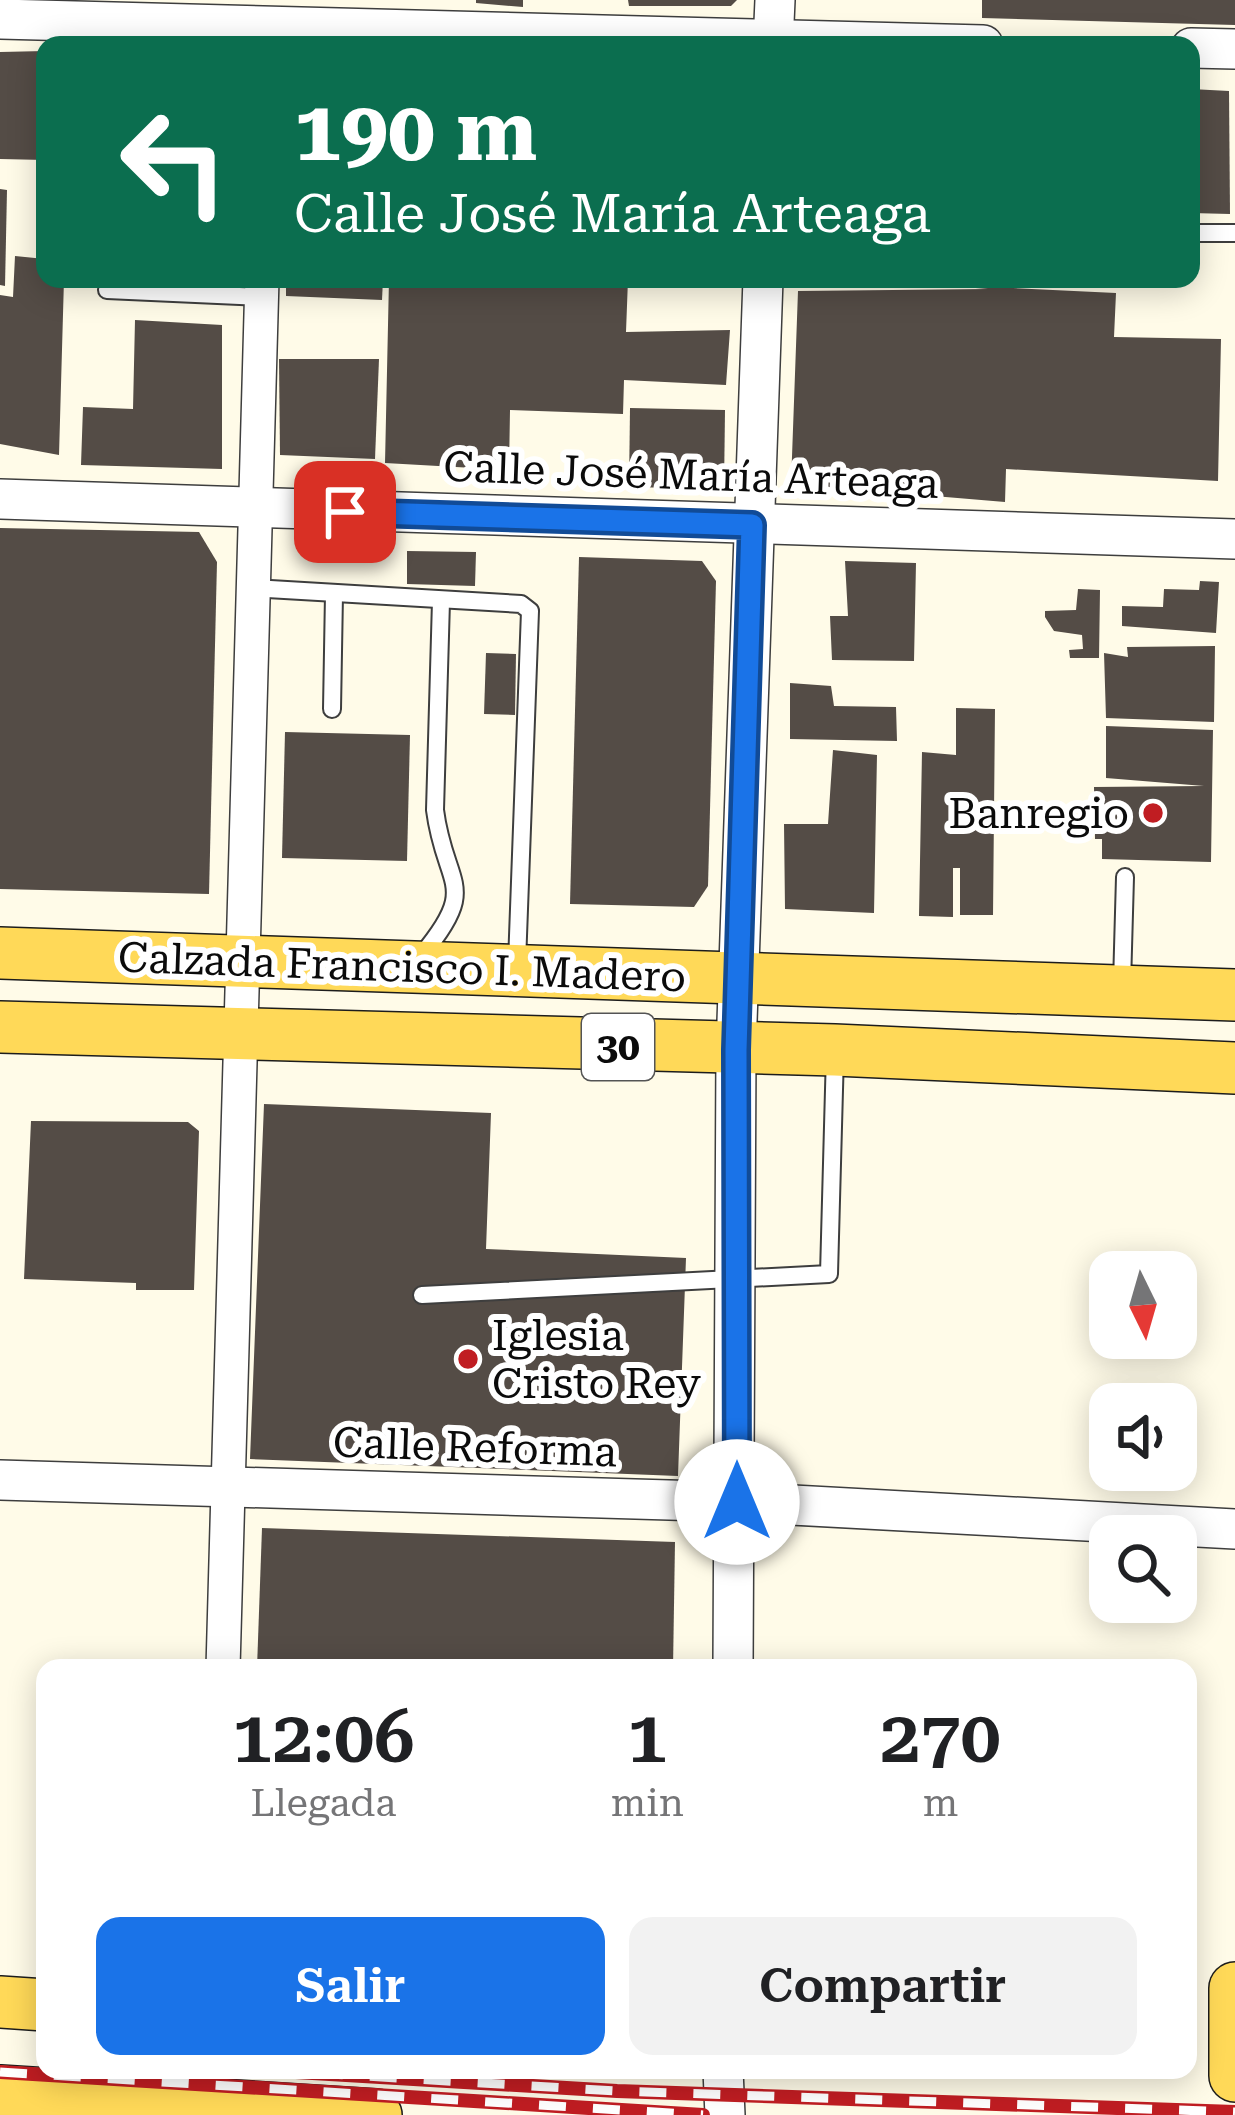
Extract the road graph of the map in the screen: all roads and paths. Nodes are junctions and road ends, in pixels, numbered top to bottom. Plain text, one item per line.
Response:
1 (775, 0) edge
2 (0, 19) edge
3 (271, 24) edge
4 (572, 36) edge
5 (773, 36) edge
6 (1200, 48) edge
7 (1235, 49) edge
8 (1200, 233) edge
9 (1235, 233) edge
10 (262, 288) edge
11 (763, 288) edge
12 (107, 290) dead end
13 (0, 499) edge
14 (254, 509) junction
15 (752, 525) junction
16 (1235, 539) edge
17 (253, 588) junction
18 (334, 595) junction
19 (441, 601) junction
20 (332, 709) dead end
21 (1125, 877) dead end
22 (0, 953) edge
23 (242, 963) junction
24 (413, 966) junction
25 (517, 970) junction
26 (740, 977) junction
27 (1122, 991) junction
28 (1235, 994) edge
29 (0, 1027) edge
30 (240, 1034) junction
31 (736, 1050) junction
32 (835, 1050) junction
33 (1235, 1068) edge
34 (737, 1282) junction
35 (422, 1295) dead end
36 (0, 1480) edge
37 (227, 1488) junction
38 (737, 1502) junction
39 (1235, 1529) edge
40 (223, 1659) edge
41 (733, 1659) edge
42 (1235, 1988) edge
43 (0, 2002) edge
44 (36, 2004) edge
45 (1223, 2070) edge
46 (723, 2079) edge
47 (0, 2091) edge
48 (260, 2111) edge
49 (376, 2115) edge
50 (725, 2115) edge

1 - 5 street
2 - 3 street
3 - 4 street
6 - 7 street
8 - 9 lane
10 - 12 lane
10 - 14 street
11 - 15 street
13 - 14 street, Calle José María Arteaga
14 - 15 street, Calle José María Arteaga
14 - 17 street
15 - 16 street, Calle José María Arteaga
15 - 26 street
17 - 18 lane
17 - 23 street
18 - 19 lane
18 - 20 lane
19 - 24 lane
19 - 25 lane
21 - 27 lane
22 - 23 main road, Calzada Francisco I. Madero / 30
23 - 24 main road, Calzada Francisco I. Madero / 30
23 - 30 street
24 - 25 main road, Calzada Francisco I. Madero / 30
25 - 26 main road, Calzada Francisco I. Madero / 30
26 - 27 main road, Calzada Francisco I. Madero / 30
26 - 31 street
27 - 28 main road, Calzada Francisco I. Madero / 30
29 - 30 main road, Calzada Francisco I. Madero / 30
30 - 31 main road, Calzada Francisco I. Madero / 30
30 - 37 street
31 - 32 main road, Calzada Francisco I. Madero / 30
31 - 34 street
32 - 33 main road, Calzada Francisco I. Madero / 30
32 - 34 lane
34 - 35 lane
34 - 38 street
36 - 37 street, Calle Reforma
37 - 38 street, Calle Reforma
37 - 40 street
38 - 39 street, Calle Reforma
38 - 41 street
42 - 45 main road
43 - 44 main road
46 - 50 street
47 - 48 main road
48 - 49 main road

